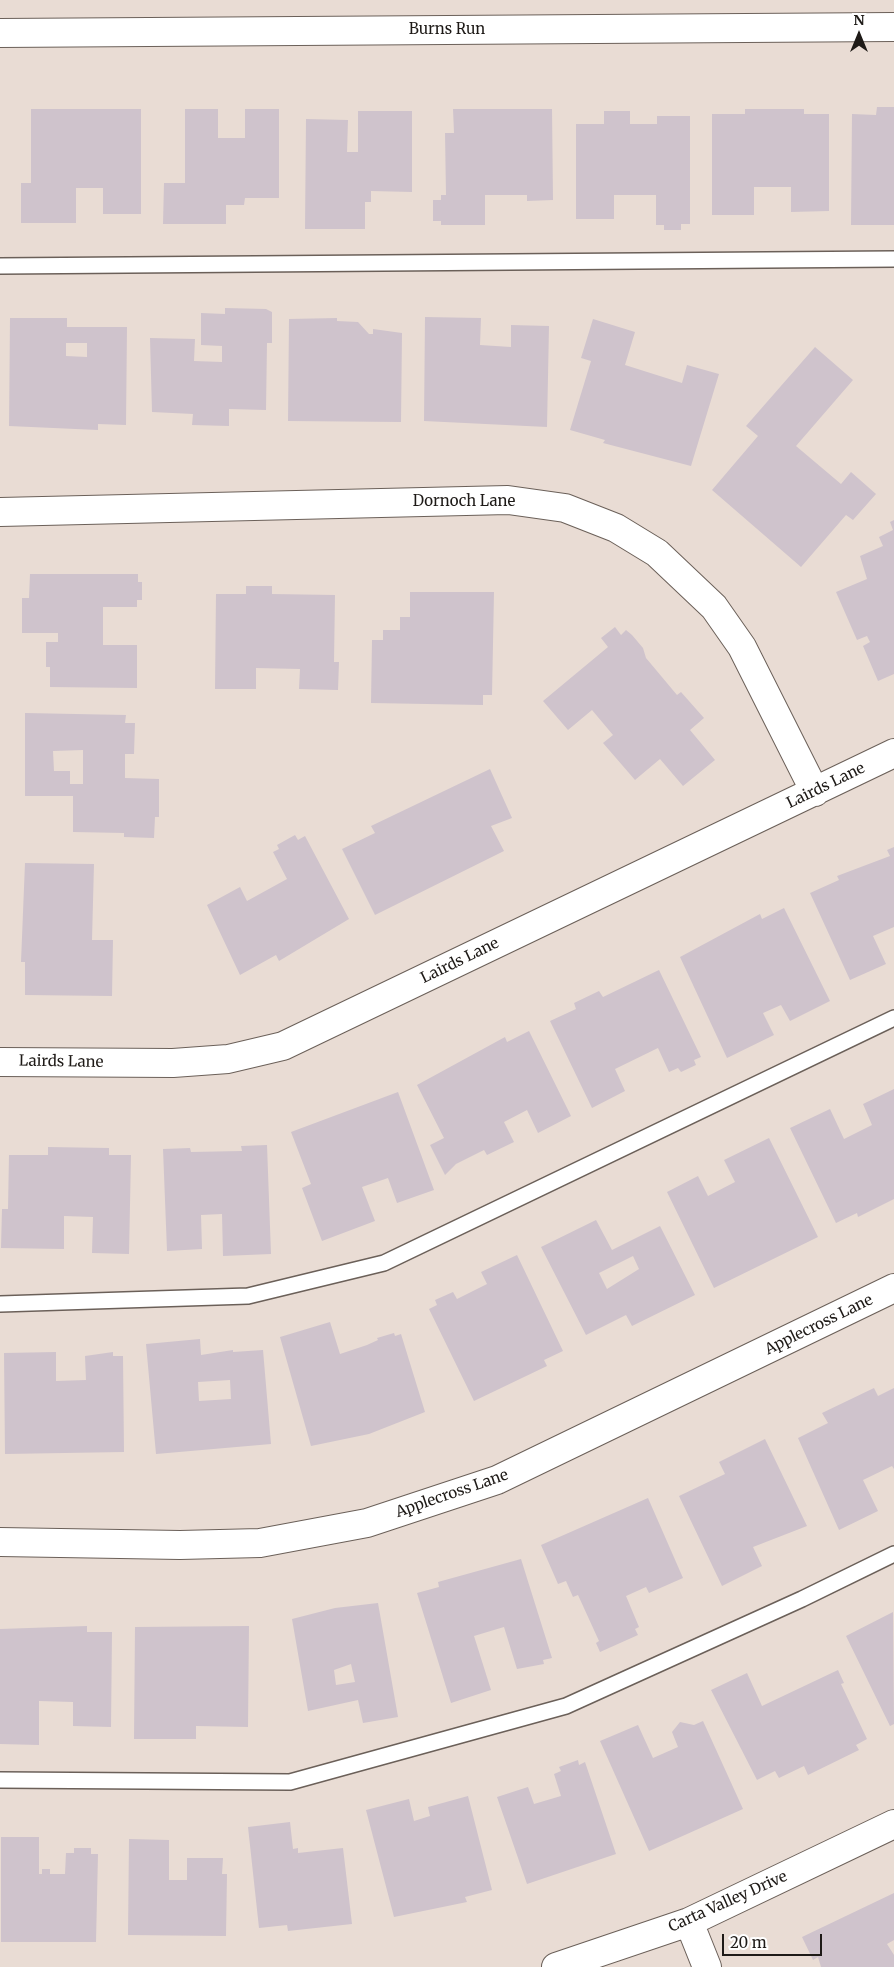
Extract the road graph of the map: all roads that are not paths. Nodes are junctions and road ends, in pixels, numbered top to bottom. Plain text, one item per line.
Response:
1 (894, 27) edge
2 (0, 33) edge
3 (894, 259) edge
4 (0, 266) edge
5 (0, 512) edge
6 (894, 753) edge
7 (815, 792) junction
8 (894, 1018) edge
9 (0, 1062) edge
10 (894, 1288) edge
11 (0, 1304) edge
12 (0, 1542) edge
13 (894, 1554) edge
14 (0, 1780) edge
15 (894, 1824) edge
16 (689, 1922) junction
17 (556, 1967) edge
18 (707, 1967) edge

1 - 2 street, Burns Run
3 - 4 lane
5 - 7 street, Dornoch Lane
6 - 7 street, Lairds Lane
7 - 9 street, Lairds Lane
8 - 11 lane
10 - 12 street, Applecross Lane
13 - 14 lane
15 - 16 street, Carta Valley Drive
16 - 17 street, Carta Valley Drive
16 - 18 street

